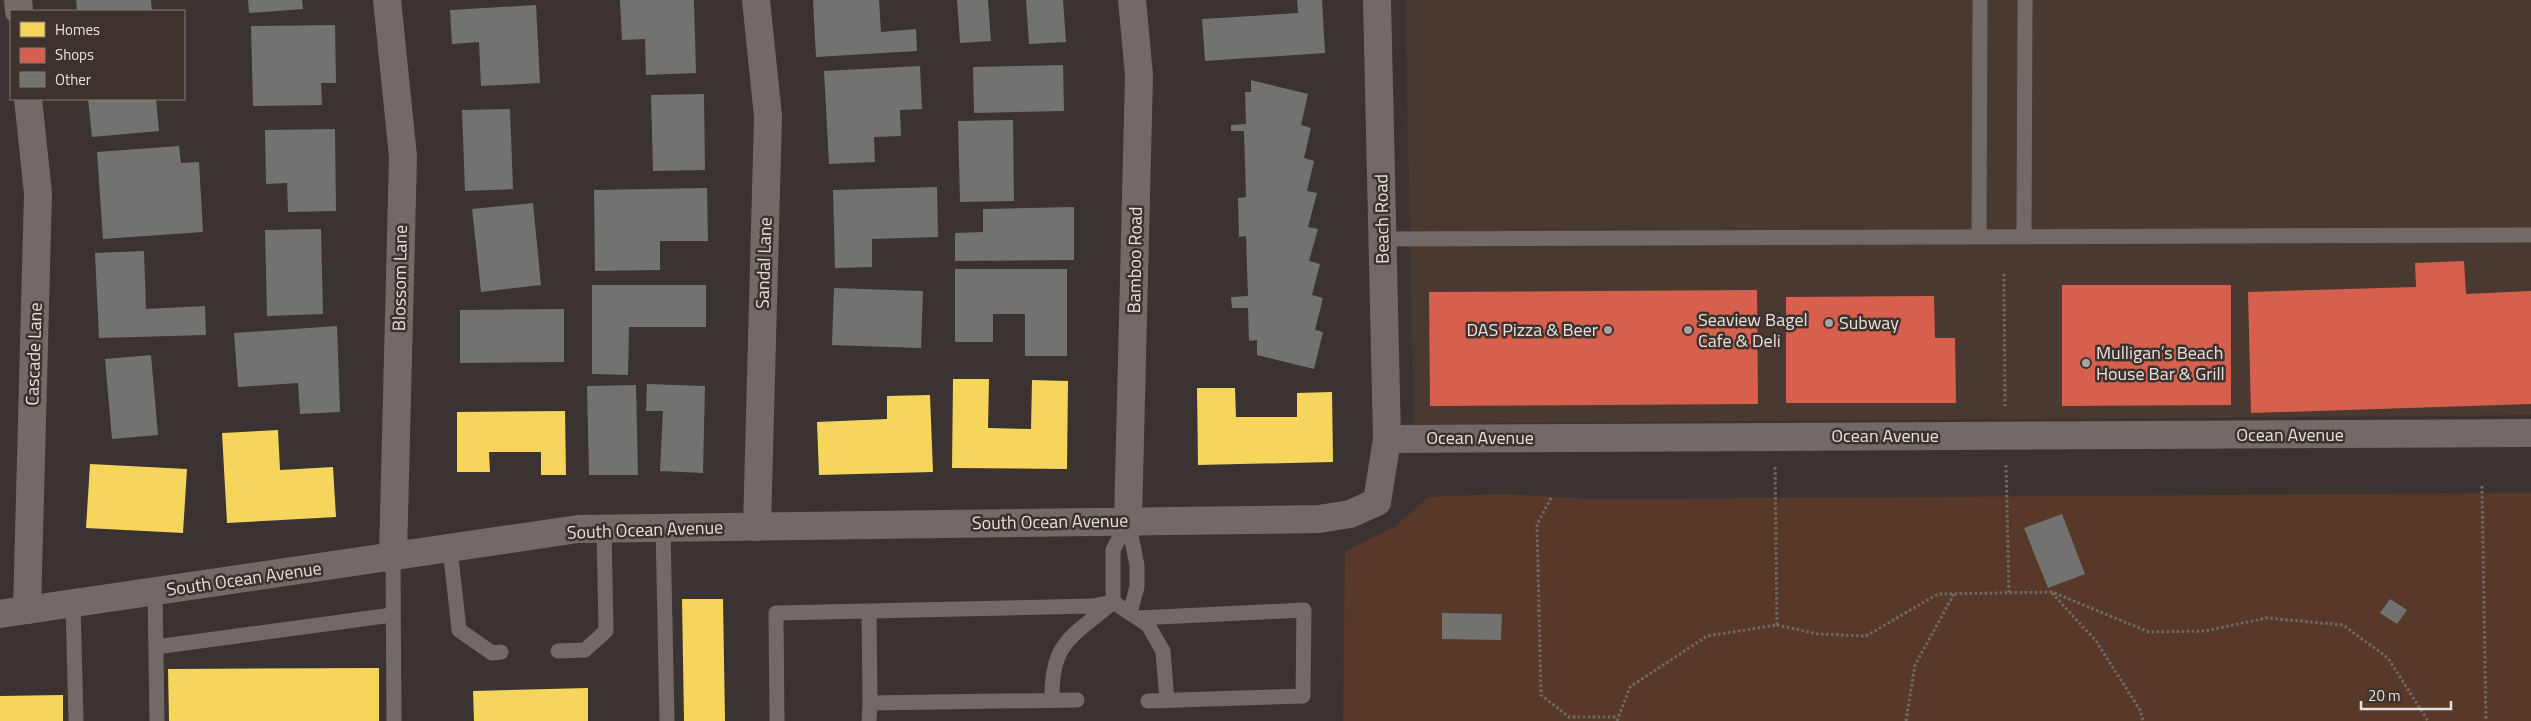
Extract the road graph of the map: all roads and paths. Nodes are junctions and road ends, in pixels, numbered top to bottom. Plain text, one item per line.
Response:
1 (387, 0) edge
2 (756, 0) edge
3 (1132, 0) edge
4 (1377, 0) edge
5 (1980, 0) edge
6 (2026, 0) edge
7 (28, 100) edge
8 (2531, 235) edge
9 (1978, 237) junction
10 (2024, 237) junction
11 (1382, 239) junction
12 (2531, 433) edge
13 (1387, 439) junction
14 (1775, 462) dead end
15 (2482, 486) dead end
16 (1551, 498) dead end
17 (1128, 521) junction
18 (757, 527) junction
19 (663, 528) junction
20 (604, 529) junction
21 (450, 548) junction
22 (393, 557) junction
23 (154, 592) junction
24 (2052, 592) junction
25 (1954, 594) junction
26 (1113, 602) junction
27 (73, 604) junction
28 (27, 610) junction
29 (869, 611) junction
30 (0, 614) edge
31 (392, 615) junction
32 (1134, 615) junction
33 (1777, 625) junction
34 (156, 647) junction
35 (558, 651) dead end
36 (501, 652) dead end
37 (1052, 699) junction
38 (1078, 700) dead end
39 (1148, 701) dead end
40 (1167, 701) junction
41 (870, 703) junction
42 (1618, 719) edge
43 (76, 721) edge
44 (157, 721) edge
45 (394, 721) edge
46 (667, 721) edge
47 (776, 721) edge
48 (870, 721) edge
49 (1906, 721) edge
50 (2143, 721) edge
51 (2428, 721) edge
52 (2486, 721) edge

1 - 22 street, Blossom Lane
2 - 18 street, Sandal Lane
3 - 17 street, Bamboo Road
4 - 11 street, Beach Road
5 - 9 lane
6 - 10 lane
7 - 28 street, Cascade Lane
8 - 10 lane
9 - 10 lane
9 - 11 lane
11 - 13 street, Beach Road
12 - 13 street, Ocean Avenue
13 - 17 street, South Ocean Avenue
14 - 33 path
15 - 52 path
16 - 42 path
17 - 18 street, South Ocean Avenue
17 - 26 lane
17 - 32 lane
18 - 19 street, South Ocean Avenue
19 - 20 street, South Ocean Avenue
19 - 46 lane
20 - 21 street, South Ocean Avenue
20 - 35 lane
21 - 22 street, South Ocean Avenue
21 - 36 lane
22 - 23 street, South Ocean Avenue
22 - 31 lane
23 - 27 street, South Ocean Avenue
23 - 34 lane
24 - 25 path
24 - 50 path
24 - 51 path
25 - 33 path
25 - 49 path
26 - 29 lane
26 - 32 lane
26 - 37 lane
27 - 28 street, South Ocean Avenue
27 - 43 lane
28 - 30 street, South Ocean Avenue
29 - 41 lane
29 - 47 lane
31 - 34 lane
31 - 45 lane
32 - 40 lane
32 - 40 lane
33 - 42 path
34 - 44 lane
37 - 38 lane
37 - 41 lane
39 - 40 lane
41 - 48 lane

